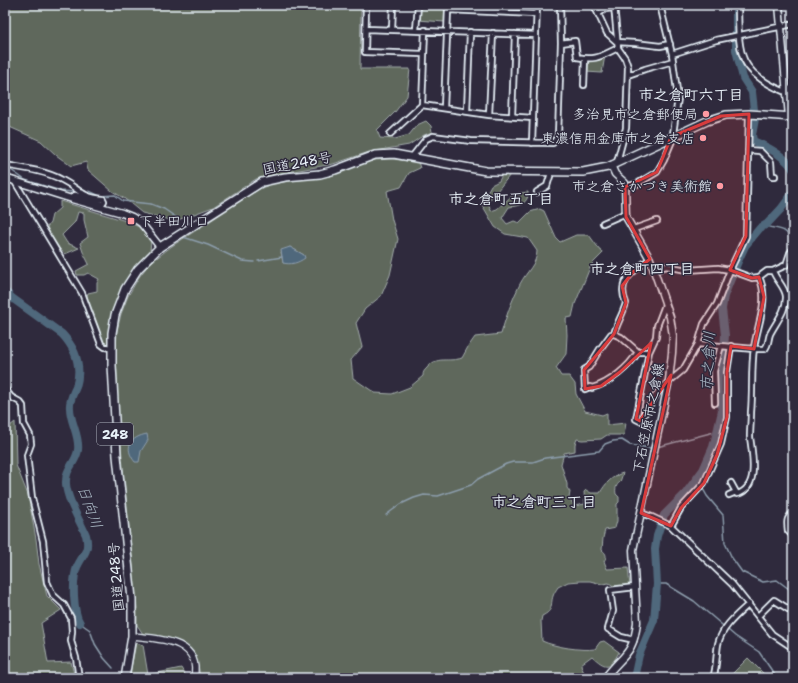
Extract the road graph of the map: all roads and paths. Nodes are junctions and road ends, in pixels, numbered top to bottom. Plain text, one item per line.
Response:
1 (366, 5) edge
2 (393, 5) edge
3 (418, 5) edge
4 (536, 5) edge
5 (560, 5) edge
6 (594, 5) edge
7 (660, 5) edge
8 (738, 5) edge
9 (779, 5) edge
10 (614, 7) edge
11 (536, 14) junction
12 (598, 14) junction
13 (793, 24) edge
14 (781, 26) junction
15 (366, 29) junction
16 (392, 29) junction
17 (416, 30) junction
18 (425, 30) junction
19 (447, 31) junction
20 (470, 32) junction
21 (493, 33) junction
22 (514, 34) junction
23 (536, 35) junction
24 (739, 35) junction
25 (617, 42) junction
26 (561, 43) junction
27 (670, 44) junction
28 (618, 48) junction
29 (423, 54) junction
30 (672, 54) junction
31 (586, 59) junction
32 (673, 61) junction
33 (628, 76) junction
34 (584, 85) dead end
35 (793, 88) edge
36 (786, 91) junction
37 (422, 104) junction
38 (444, 108) junction
39 (467, 111) junction
40 (750, 114) junction
41 (489, 115) junction
42 (512, 116) junction
43 (791, 117) edge
44 (533, 118) junction
45 (390, 134) dead end
46 (671, 137) junction
47 (532, 143) junction
48 (748, 150) junction
49 (412, 157) junction
50 (614, 164) junction
51 (8, 166) edge
52 (551, 173) junction
53 (775, 176) dead end
54 (5, 178) edge
55 (15, 182) junction
56 (625, 187) junction
57 (537, 192) dead end
58 (72, 199) junction
59 (626, 212) junction
60 (657, 221) dead end
61 (603, 223) dead end
62 (634, 229) junction
63 (160, 247) junction
64 (793, 249) edge
65 (650, 259) junction
66 (730, 270) junction
67 (654, 271) junction
68 (773, 271) junction
69 (759, 277) junction
70 (665, 305) junction
71 (614, 334) junction
72 (698, 344) junction
73 (720, 346) junction
74 (731, 346) junction
75 (111, 348) junction
76 (754, 349) junction
77 (638, 352) junction
78 (649, 352) junction
79 (669, 380) junction
80 (5, 389) edge
81 (715, 403) dead end
82 (731, 483) dead end
83 (736, 492) junction
84 (729, 495) dead end
85 (793, 512) edge
86 (641, 513) junction
87 (671, 526) junction
88 (793, 536) edge
89 (635, 587) junction
90 (749, 604) junction
91 (793, 612) edge
92 (758, 616) junction
93 (132, 636) junction
94 (634, 640) junction
95 (793, 648) edge
96 (79, 678) edge
97 (125, 678) edge
98 (194, 678) edge
99 (605, 678) edge
100 (713, 678) edge

1 - 15 street
2 - 16 street
3 - 17 street
4 - 11 street
5 - 26 street
6 - 12 street
7 - 27 street
8 - 24 street
9 - 14 main road
10 - 12 street
10 - 25 street
11 - 19 street
11 - 23 street
12 - 25 street
13 - 14 street
14 - 24 street
14 - 36 main road
15 - 16 street
15 - 29 street
16 - 17 street
17 - 18 street
18 - 19 street
18 - 29 street
19 - 20 street
19 - 38 street
20 - 21 street
20 - 39 street
21 - 22 street
21 - 41 street
22 - 23 street
22 - 42 street
23 - 44 street
24 - 30 street
24 - 36 street
25 - 27 street
25 - 28 street
26 - 31 street
26 - 47 street
27 - 30 street
28 - 31 street
28 - 33 street
29 - 37 street
30 - 32 street
31 - 34 street
32 - 33 street
32 - 46 street
33 - 50 street
35 - 36 street
36 - 43 main road
37 - 38 street
37 - 45 street
38 - 39 street
39 - 41 street
40 - 43 highway, 国道248号 / 248
40 - 46 highway, 国道248号 / 248
40 - 48 street
41 - 42 street
42 - 44 street
44 - 47 street
46 - 50 highway, 国道248号 / 248
46 - 56 street
47 - 49 street
48 - 53 street
48 - 66 street
49 - 52 highway, 国道248号 / 248
49 - 63 highway, 国道248号 / 248
50 - 52 highway, 国道248号 / 248
50 - 56 main road
51 - 58 street
52 - 57 street
54 - 55 main road
55 - 58 main road
55 - 75 street
56 - 59 main road, 下石笠原市之倉線
58 - 63 main road
59 - 61 street
59 - 62 main road, 下石笠原市之倉線
60 - 62 street
62 - 65 main road, 下石笠原市之倉線
63 - 75 highway, 国道248号 / 248
64 - 68 street
65 - 67 main road, 下石笠原市之倉線
65 - 71 street
66 - 67 street
66 - 69 street
66 - 72 street
67 - 70 main road, 下石笠原市之倉線
68 - 69 street
68 - 76 street
69 - 76 street
70 - 78 street
70 - 79 main road, 下石笠原市之倉線
71 - 77 street
71 - 77 street
72 - 73 street
72 - 79 street
73 - 74 street
73 - 81 street
74 - 76 street
74 - 87 street
75 - 93 highway, 国道248号 / 248
76 - 83 street
77 - 78 street
78 - 79 street
79 - 86 main road, 下石笠原市之倉線
80 - 96 street
82 - 83 street
83 - 84 street
85 - 88 street
86 - 87 street
86 - 89 main road, 下石笠原市之倉線
87 - 90 street
89 - 94 main road, 下石笠原市之倉線
89 - 94 street
90 - 92 street
90 - 100 street
91 - 92 street
92 - 95 street
93 - 97 highway, 国道248号 / 248
93 - 98 street
94 - 99 main road, 下石笠原市之倉線

